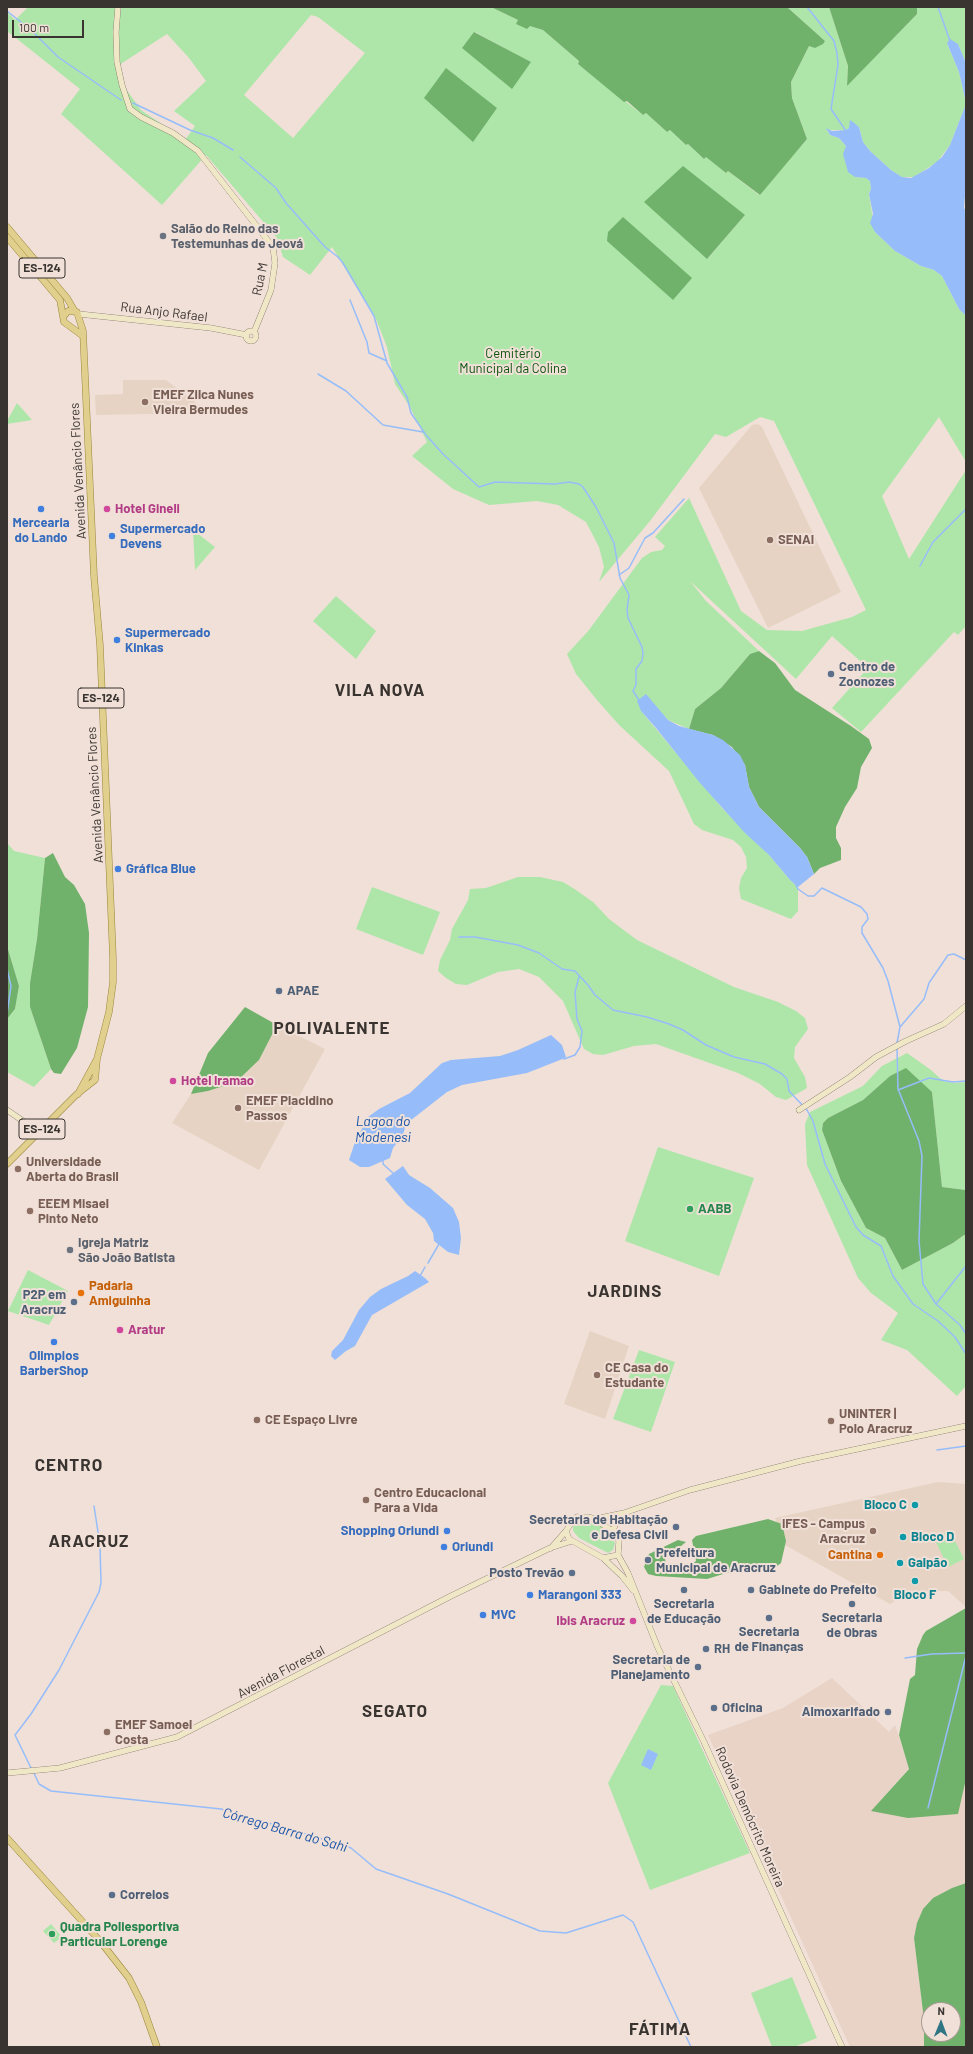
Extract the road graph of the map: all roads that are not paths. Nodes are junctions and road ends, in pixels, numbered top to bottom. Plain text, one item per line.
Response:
1 (118, 7) edge
2 (7, 227) edge
3 (7, 237) edge
4 (77, 315) junction
5 (64, 316) junction
6 (66, 324) junction
7 (246, 335) joint
8 (83, 336) junction
9 (966, 1006) edge
10 (7, 1110) edge
11 (799, 1110) dead end
12 (40, 1132) junction
13 (7, 1164) edge
14 (966, 1426) edge
15 (620, 1514) junction
16 (595, 1519) junction
17 (613, 1530) junction
18 (566, 1531) junction
19 (572, 1541) junction
20 (550, 1548) junction
21 (618, 1555) junction
22 (603, 1558) junction
23 (637, 1597) junction
24 (7, 1773) edge
25 (7, 1838) edge
26 (157, 2047) edge
27 (842, 2047) edge

1 - 7 street, Rua M
2 - 4 main road, Avenida Venâncio Flores / ES-124
3 - 5 main road, ES-124
4 - 5 main road
4 - 6 main road
4 - 7 street, Rua Anjo Rafael
4 - 8 main road, Avenida Venâncio Flores / ES-124
5 - 6 main road, ES-124
6 - 8 main road
8 - 12 main road, Avenida Venâncio Flores / ES-124
9 - 11 street
10 - 12 street
12 - 13 main road, Avenida Venâncio Flores / ES-124
14 - 15 street
15 - 16 street
15 - 17 street
16 - 17 street
16 - 18 street
17 - 21 street
18 - 19 street
18 - 20 street
19 - 20 street
19 - 22 street, Rodovia Demócrito Moreira
20 - 24 street, Avenida Florestal
21 - 22 street
21 - 23 street, Rodovia Demócrito Moreira
22 - 23 street, Rodovia Demócrito Moreira
23 - 27 street, Rodovia Demócrito Moreira
25 - 26 main road

